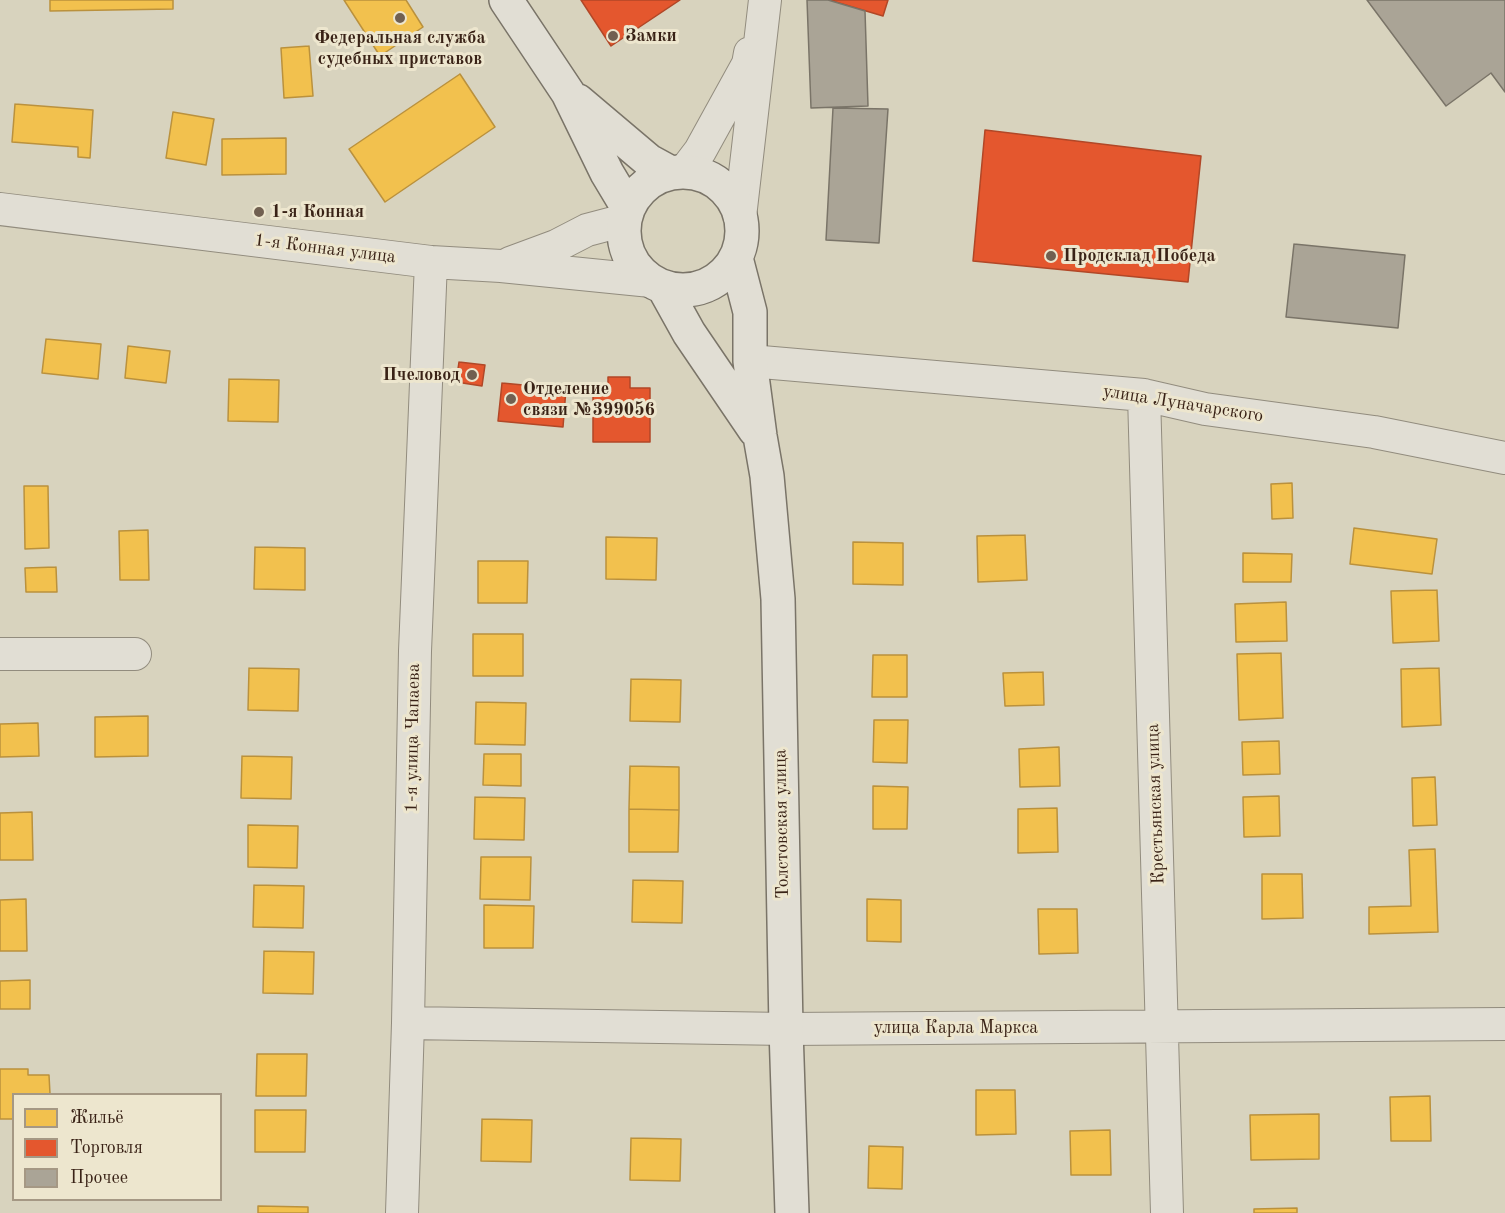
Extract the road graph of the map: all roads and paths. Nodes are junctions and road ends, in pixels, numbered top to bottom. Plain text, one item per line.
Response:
1 (506, 0) edge
2 (764, 0) edge
3 (568, 93) junction
4 (677, 172) junction
5 (0, 209) edge
6 (627, 214) junction
7 (740, 217) junction
8 (736, 258) junction
9 (431, 262) junction
10 (501, 266) junction
11 (658, 284) junction
12 (750, 361) junction
13 (1144, 395) junction
14 (760, 436) junction
15 (1505, 458) edge
16 (0, 654) edge
17 (135, 654) dead end
18 (408, 1023) junction
19 (1505, 1024) edge
20 (1163, 1027) junction
21 (786, 1029) junction
22 (402, 1213) edge
23 (792, 1213) edge
24 (1167, 1213) edge

1 - 3 main road
2 - 4 street
2 - 7 street
3 - 4 main road
3 - 6 main road
4 - 6 main road
4 - 7 main road
5 - 9 street, 1-я Конная улица
6 - 10 street
6 - 11 main road
7 - 8 main road
8 - 11 main road
8 - 12 main road, Толстовская улица
9 - 10 street, 1-я Конная улица
9 - 18 street, 1-я улица Чапаева
10 - 11 street, 1-я Конная улица
11 - 14 main road
12 - 13 street, улица Луначарского
12 - 14 main road, Толстовская улица
13 - 15 street, улица Луначарского
13 - 20 street, Крестьянская улица
14 - 21 main road, Толстовская улица
16 - 17 street
18 - 21 street, улица Карла Маркса
18 - 22 street, 1-я улица Чапаева
19 - 20 street, улица Карла Маркса
20 - 21 street, улица Карла Маркса
20 - 24 street, Крестьянская улица
21 - 23 main road, Толстовская улица

